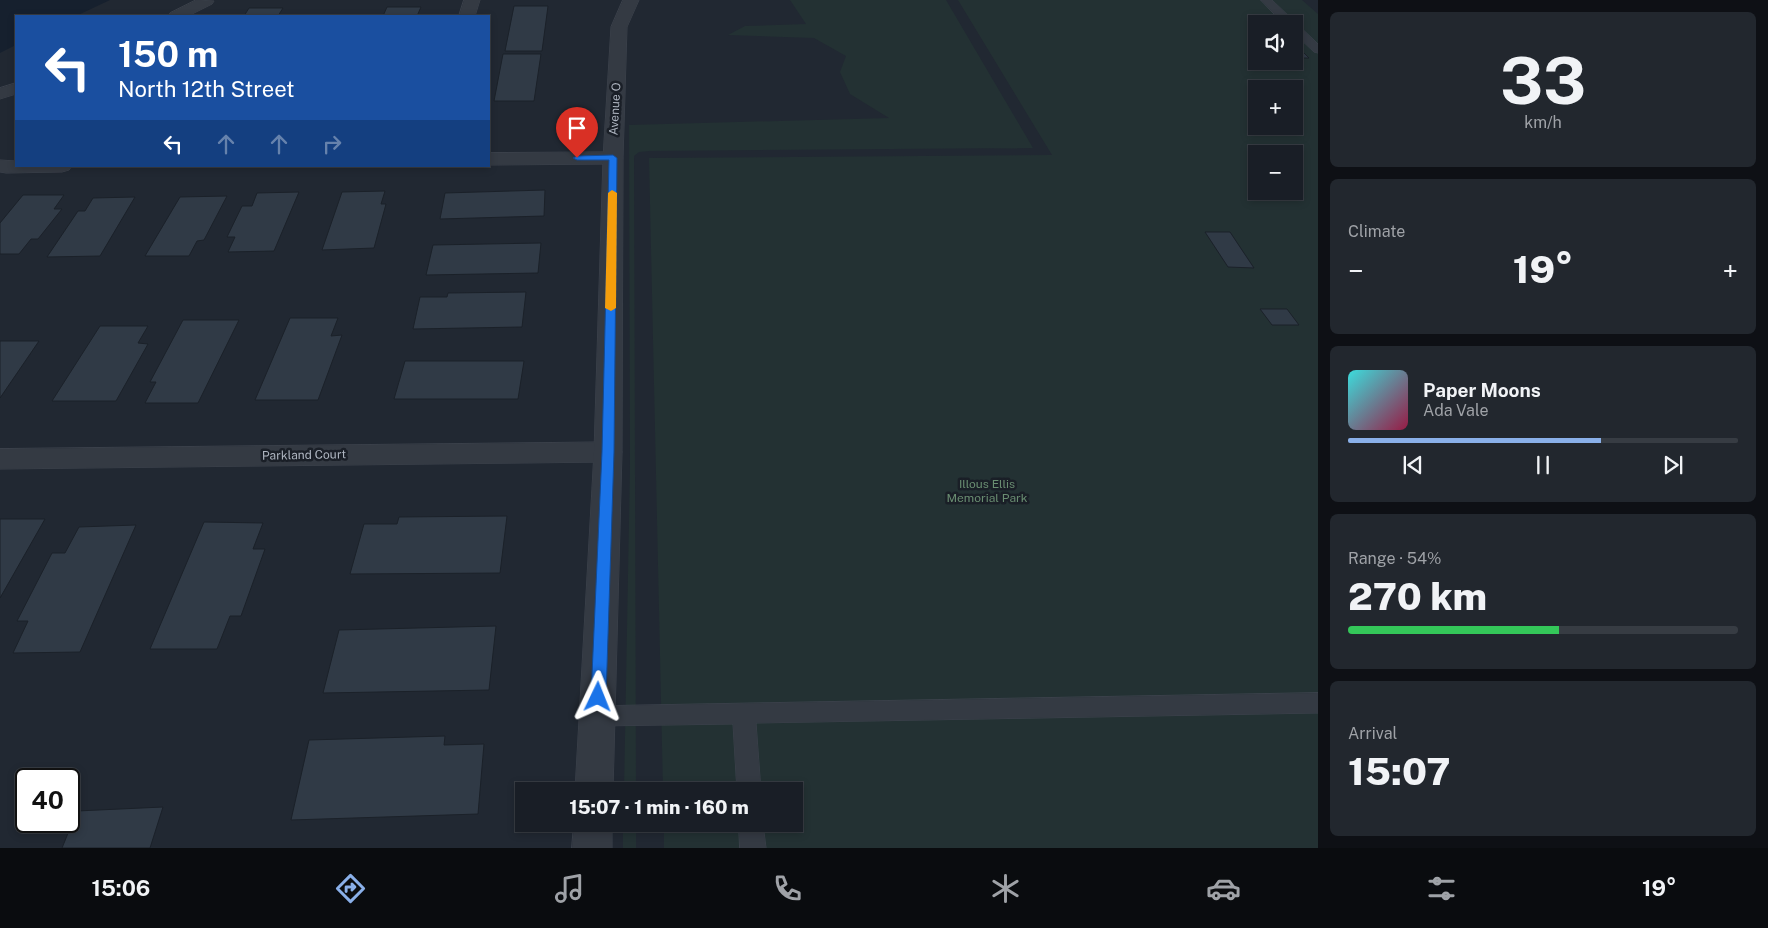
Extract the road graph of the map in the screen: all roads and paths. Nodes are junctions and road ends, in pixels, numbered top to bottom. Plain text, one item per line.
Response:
1 (472, 0) edge
2 (632, 0) edge
3 (1266, 0) edge
4 (206, 1) edge
5 (178, 15) edge
6 (467, 15) edge
7 (1281, 15) edge
8 (1303, 36) edge
9 (1318, 50) edge
10 (15, 88) edge
11 (0, 94) edge
12 (613, 158) junction
13 (490, 159) edge
14 (0, 166) edge
15 (15, 167) edge
16 (608, 452) junction
17 (0, 459) edge
18 (1318, 703) edge
19 (744, 714) junction
20 (597, 716) junction
21 (594, 782) edge
22 (748, 782) edge
23 (593, 832) edge
24 (752, 832) edge
25 (592, 848) edge
26 (753, 848) edge

1 - 6 street
2 - 12 street, Avenue O
3 - 7 lane
4 - 5 street
8 - 9 lane
10 - 11 street
12 - 13 street
12 - 16 street, Avenue O
14 - 15 street
16 - 17 street, Parkland Court
16 - 20 street, Avenue O
18 - 19 lane
19 - 20 lane
19 - 22 lane
20 - 21 street, Avenue O
23 - 25 street
24 - 26 lane

